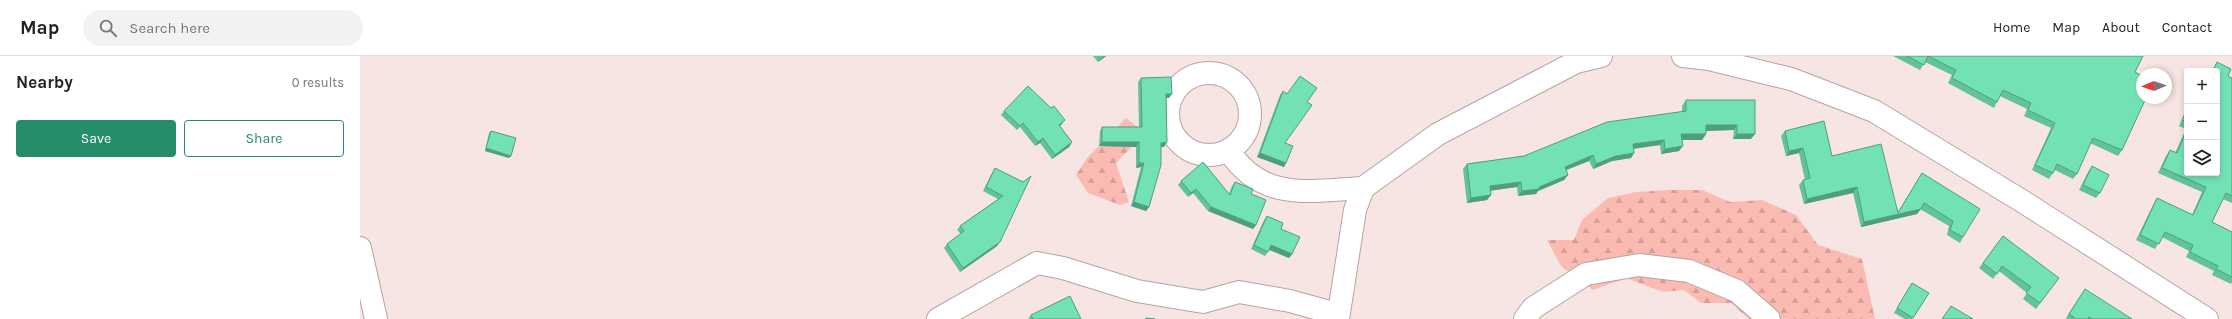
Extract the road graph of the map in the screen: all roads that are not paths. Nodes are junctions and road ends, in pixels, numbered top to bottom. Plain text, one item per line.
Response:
1 (1601, 56) edge
2 (1683, 56) edge
3 (1709, 57) edge
4 (1569, 59) edge
5 (1229, 151) dead end
6 (1363, 188) junction
7 (360, 248) edge
8 (1338, 317) edge
9 (376, 319) edge
10 (938, 319) edge
11 (1525, 319) edge
12 (1769, 319) edge
13 (2207, 319) edge

1 - 4 street
2 - 3 street
3 - 13 street
4 - 6 street
5 - 6 street
6 - 8 street
7 - 9 street
8 - 10 street
11 - 12 street

